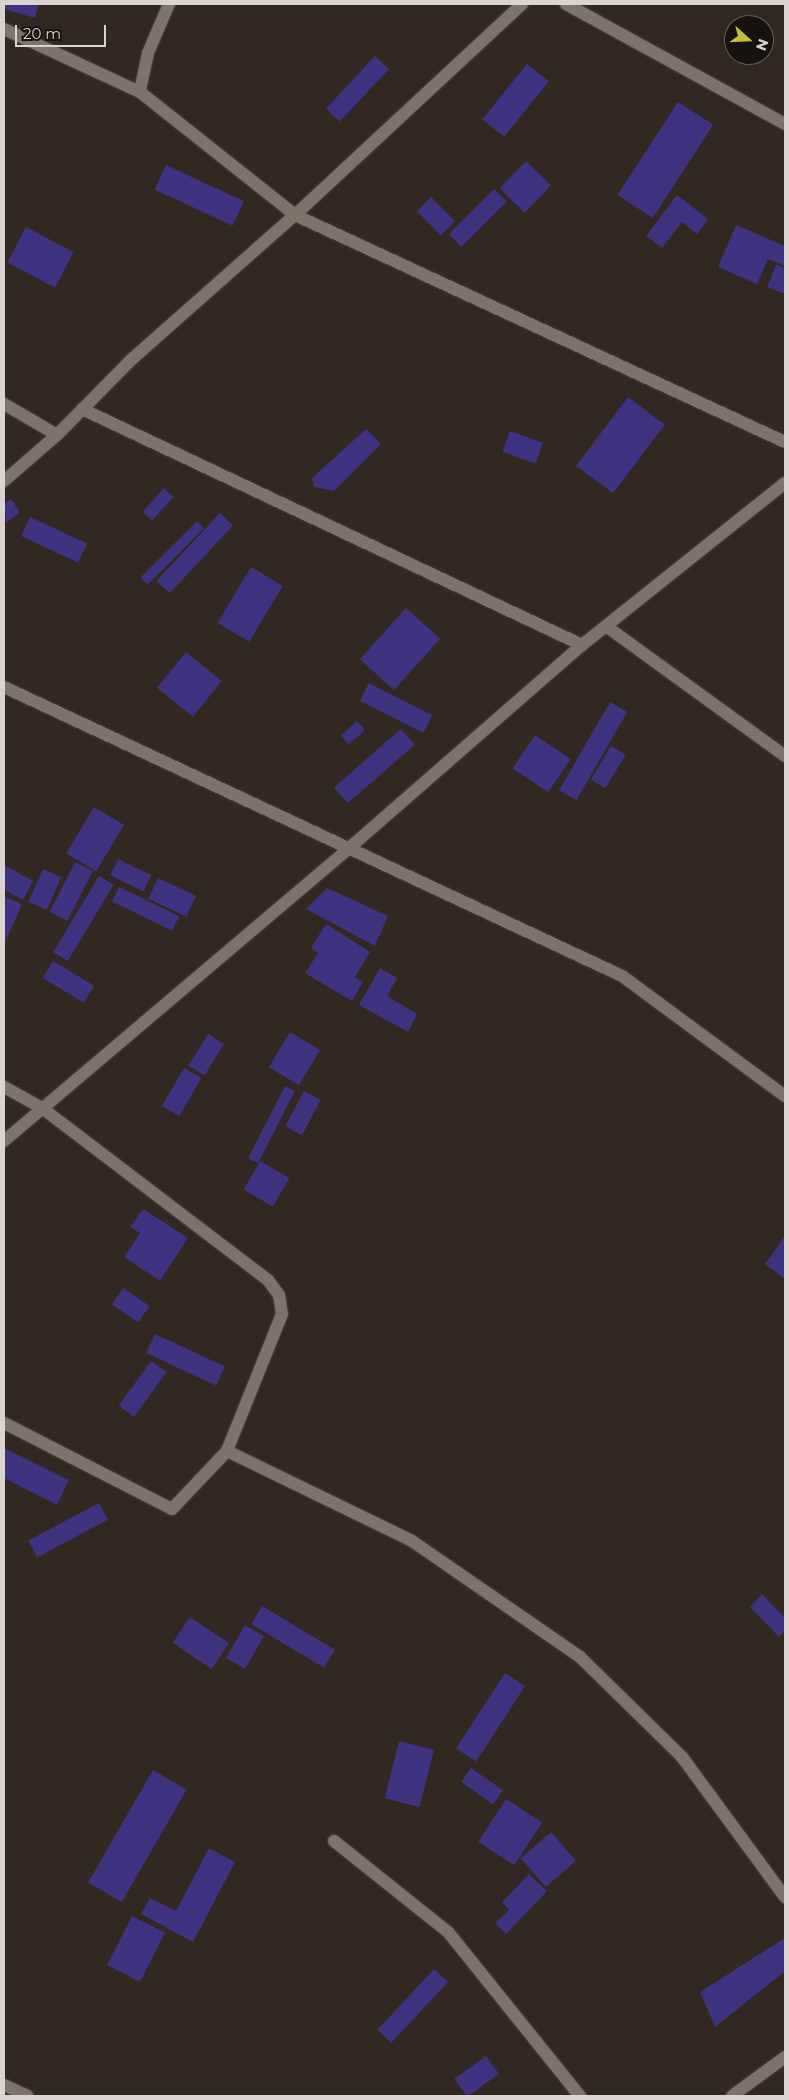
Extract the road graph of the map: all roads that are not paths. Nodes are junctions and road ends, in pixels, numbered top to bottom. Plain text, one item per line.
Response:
1 (169, 4) edge
2 (522, 4) edge
3 (566, 4) edge
4 (4, 29) edge
5 (140, 92) junction
6 (785, 124) edge
7 (295, 214) junction
8 (4, 404) edge
9 (82, 409) junction
10 (57, 435) junction
11 (785, 442) edge
12 (4, 481) edge
13 (785, 483) edge
14 (607, 627) junction
15 (582, 645) junction
16 (4, 687) edge
17 (785, 756) edge
18 (348, 849) junction
19 (4, 1087) edge
20 (785, 1096) edge
21 (42, 1108) junction
22 (4, 1141) edge
23 (4, 1423) edge
24 (227, 1451) junction
25 (334, 1841) dead end
26 (785, 1897) edge
27 (785, 2057) edge
28 (4, 2084) edge
29 (28, 2096) edge
30 (580, 2096) edge
31 (732, 2096) edge

1 - 5 street
2 - 7 street
3 - 6 street
4 - 5 street
5 - 7 street
7 - 9 street
7 - 11 street
8 - 10 street
9 - 10 street
9 - 15 street
10 - 12 street
13 - 14 street
14 - 15 street
14 - 17 street
15 - 18 street
16 - 18 street
18 - 20 street
18 - 21 street
19 - 21 street
21 - 22 street
21 - 24 street
23 - 24 street
24 - 26 street
25 - 30 street
27 - 31 street
28 - 29 street

